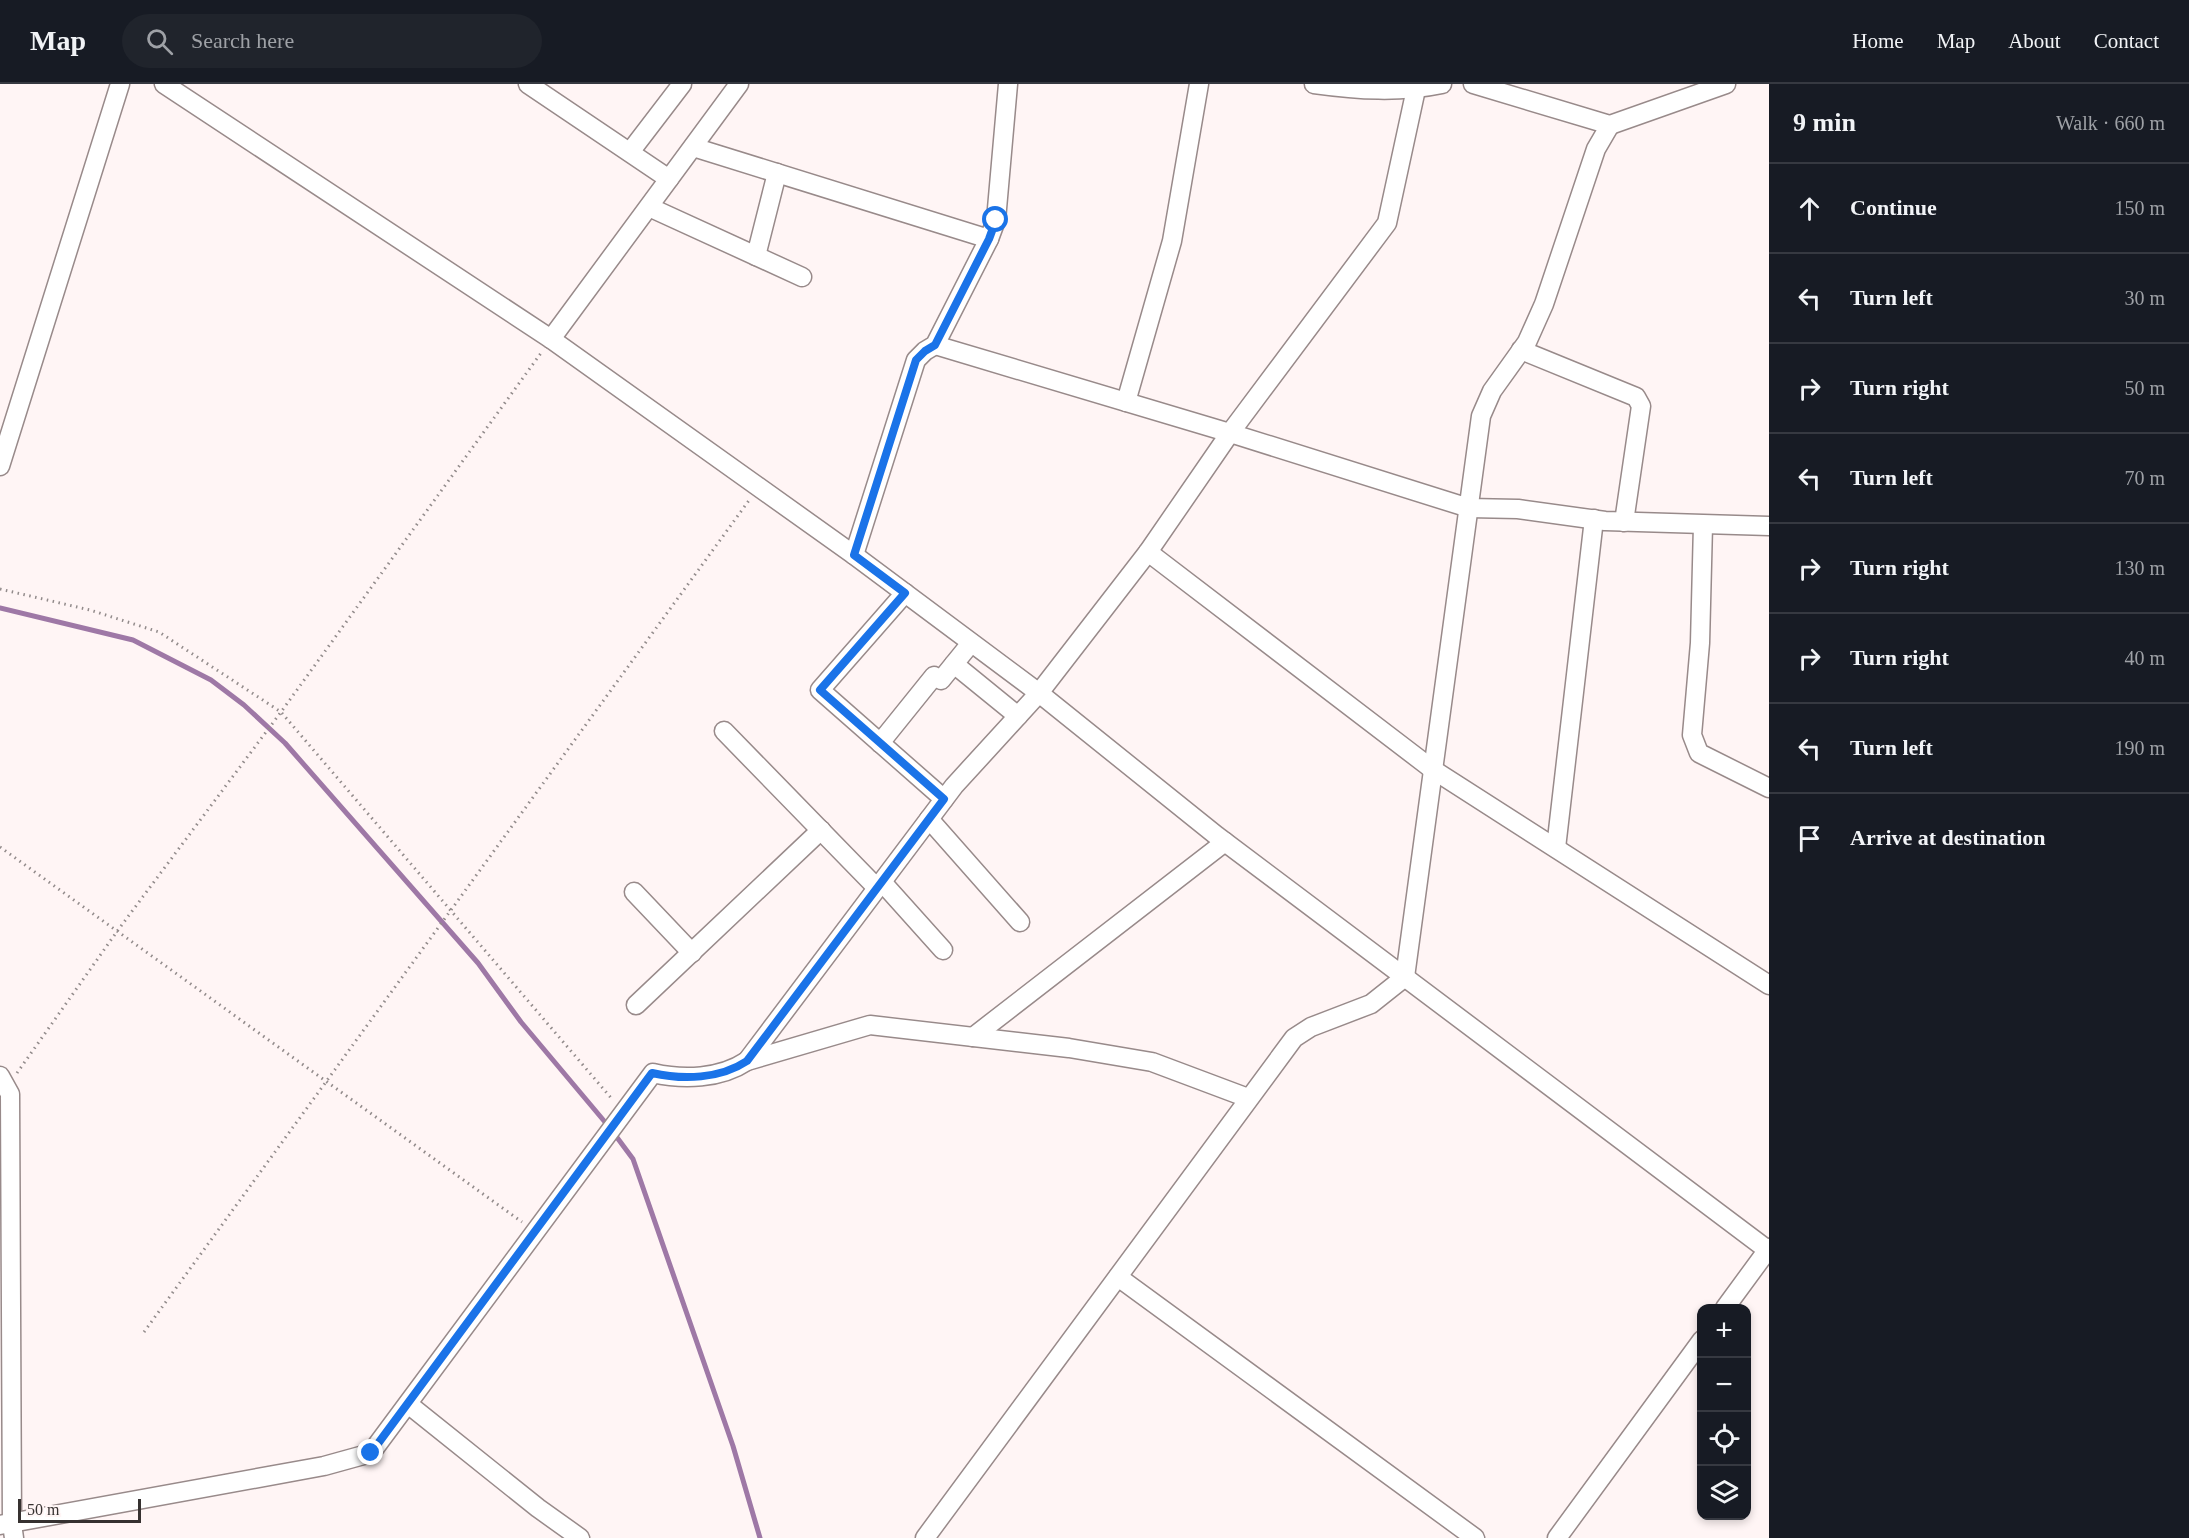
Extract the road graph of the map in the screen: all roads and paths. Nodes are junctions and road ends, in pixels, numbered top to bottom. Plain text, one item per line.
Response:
1 (120, 84) edge
2 (164, 84) edge
3 (528, 84) edge
4 (682, 84) edge
5 (739, 84) edge
6 (1008, 84) edge
7 (1199, 84) edge
8 (1314, 84) edge
9 (1442, 84) edge
10 (1473, 84) edge
11 (1726, 84) edge
12 (1416, 89) junction
13 (1610, 125) junction
14 (693, 147) junction
15 (630, 152) junction
16 (777, 173) junction
17 (669, 179) junction
18 (649, 207) junction
19 (989, 239) junction
20 (756, 256) junction
21 (802, 277) dead end
22 (551, 339) junction
23 (935, 345) junction
24 (1521, 350) junction
25 (1126, 402) junction
26 (1230, 433) junction
27 (0, 466) edge
28 (759, 488) junction
29 (1469, 508) junction
30 (1594, 519) junction
31 (1624, 522) junction
32 (1703, 525) junction
33 (1769, 526) edge
34 (1148, 552) junction
35 (854, 555) junction
36 (0, 589) edge
37 (905, 593) junction
38 (971, 643) junction
39 (954, 664) junction
40 (1039, 693) junction
41 (281, 712) junction
42 (1018, 716) junction
43 (724, 731) dead end
44 (880, 743) junction
45 (1432, 769) junction
46 (1769, 788) edge
47 (944, 799) junction
48 (929, 819) junction
49 (821, 830) junction
50 (1224, 842) junction
51 (0, 847) edge
52 (1556, 848) junction
53 (879, 885) junction
54 (634, 892) dead end
55 (451, 911) junction
56 (1020, 922) dead end
57 (118, 930) junction
58 (943, 950) dead end
59 (692, 953) junction
60 (1405, 977) junction
61 (1769, 985) edge
62 (636, 1005) dead end
63 (973, 1037) junction
64 (747, 1061) junction
65 (3, 1081) edge
66 (328, 1081) junction
67 (1248, 1098) junction
68 (622, 1112) junction
69 (535, 1231) junction
70 (1769, 1249) edge
71 (1118, 1277) junction
72 (1728, 1304) edge
73 (144, 1332) dead end
74 (1697, 1346) edge
75 (408, 1404) junction
76 (9, 1529) edge
77 (580, 1538) edge
78 (925, 1538) edge
79 (1475, 1538) edge
80 (1557, 1538) edge

1 - 27 street
2 - 22 street
3 - 15 street
4 - 15 street
5 - 14 street
6 - 19 street
7 - 25 street
8 - 12 street
9 - 12 street
10 - 13 street
11 - 13 street
12 - 26 street
13 - 24 street
14 - 16 street
14 - 17 street
15 - 17 street
16 - 19 street
16 - 20 street
17 - 18 street
18 - 20 street
18 - 22 street
19 - 23 street
20 - 21 street
22 - 28 street
22 - 41 path
23 - 25 street
23 - 35 street
24 - 29 street
24 - 31 street
25 - 26 street
26 - 29 street
26 - 34 street
28 - 35 street
28 - 55 path
29 - 30 street
29 - 45 street
30 - 31 street
30 - 52 street
31 - 32 street
32 - 33 street
32 - 46 street
34 - 40 street
34 - 45 street
35 - 37 street
36 - 41 path
37 - 38 street
37 - 44 street
38 - 39 street
38 - 40 street
39 - 42 street
39 - 44 street
40 - 42 street
40 - 50 street
41 - 55 path
41 - 57 path
42 - 47 street
43 - 49 street
44 - 47 street
45 - 52 street
45 - 60 street
47 - 48 street
48 - 53 street
48 - 56 street
49 - 53 street
49 - 59 street
50 - 60 street
50 - 63 street
51 - 57 path
52 - 61 street
53 - 58 street
53 - 64 street
54 - 59 street
55 - 66 path
55 - 68 path
57 - 65 path
57 - 66 path
59 - 62 street
60 - 67 street
60 - 70 street
63 - 64 street
63 - 67 street
64 - 68 street
65 - 76 street
66 - 69 path
66 - 73 path
67 - 71 street
68 - 69 street
69 - 75 street
70 - 72 street
71 - 78 street
71 - 79 street
74 - 80 street
75 - 76 street
75 - 77 street

